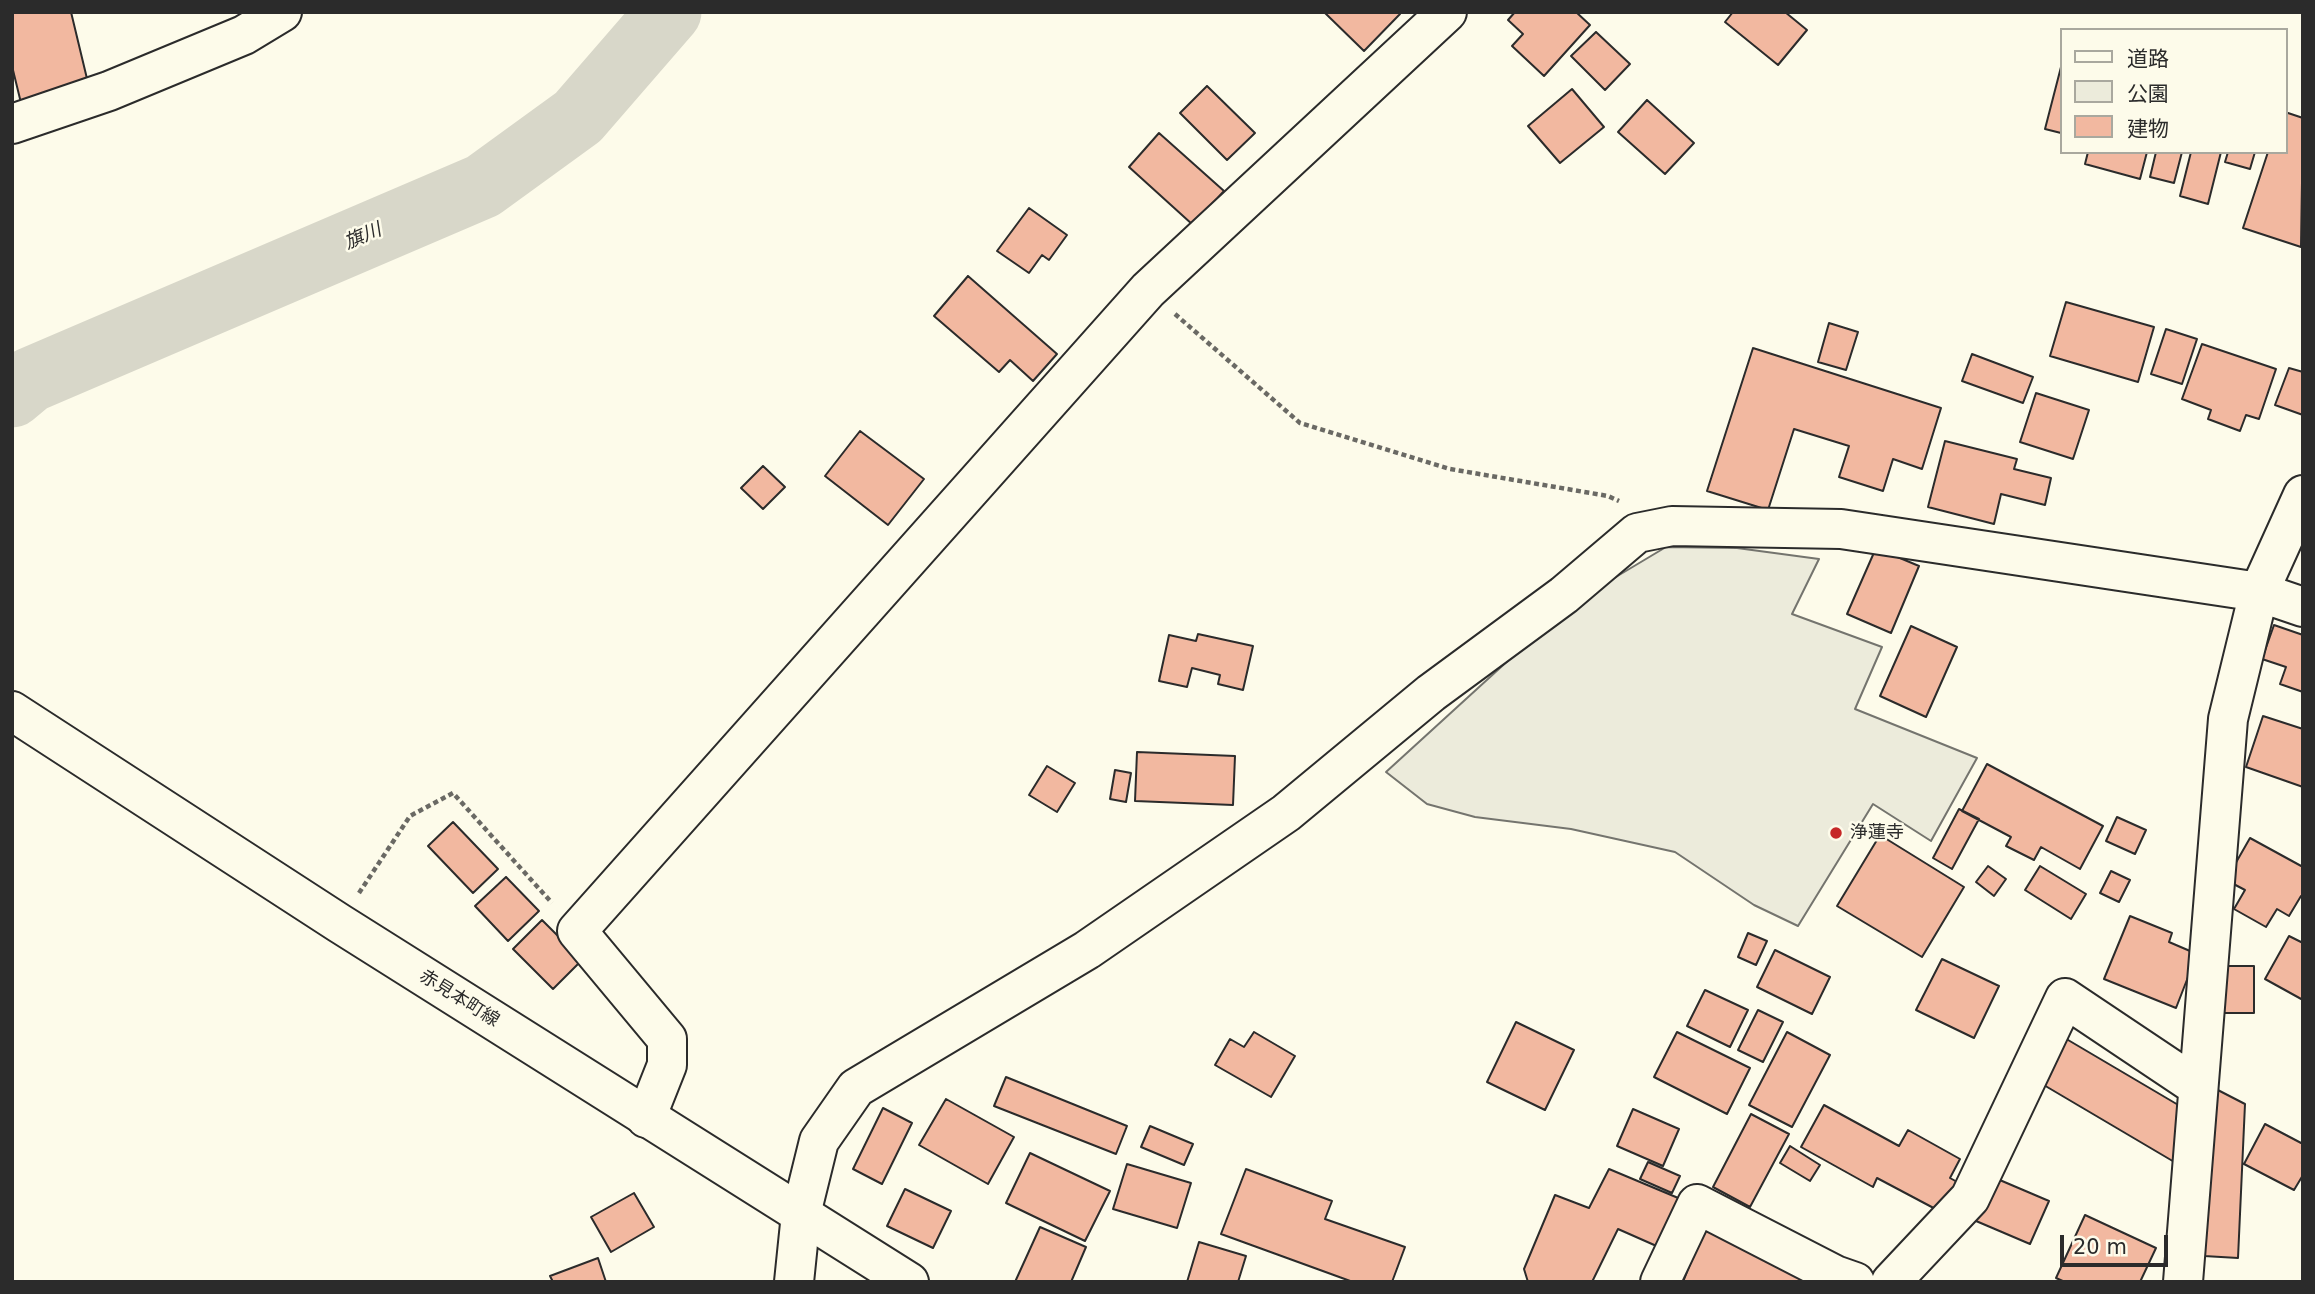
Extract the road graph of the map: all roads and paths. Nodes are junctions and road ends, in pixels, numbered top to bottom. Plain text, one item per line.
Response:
1 (282, 12) edge
2 (1447, 12) edge
3 (12, 124) edge
4 (1148, 290) junction
5 (2303, 495) edge
6 (1672, 526) junction
7 (2259, 592) junction
8 (2303, 607) edge
9 (12, 711) edge
10 (339, 923) junction
11 (577, 931) junction
12 (2198, 1087) junction
13 (646, 1118) junction
14 (801, 1214) junction
15 (794, 1282) edge
16 (909, 1282) edge
17 (1660, 1282) edge
18 (1855, 1282) edge
19 (1891, 1282) edge
20 (2183, 1282) edge

1 - 3 street
2 - 4 street
4 - 6 path
4 - 11 street
5 - 7 street
6 - 7 street
6 - 14 street
7 - 8 street
7 - 12 street
9 - 10 street, 赤見本町線
10 - 11 path
10 - 13 street, 赤見本町線
11 - 13 street
12 - 19 street
12 - 20 street
13 - 14 street, 赤見本町線
14 - 15 street
14 - 16 street, 赤見本町線
17 - 18 street

